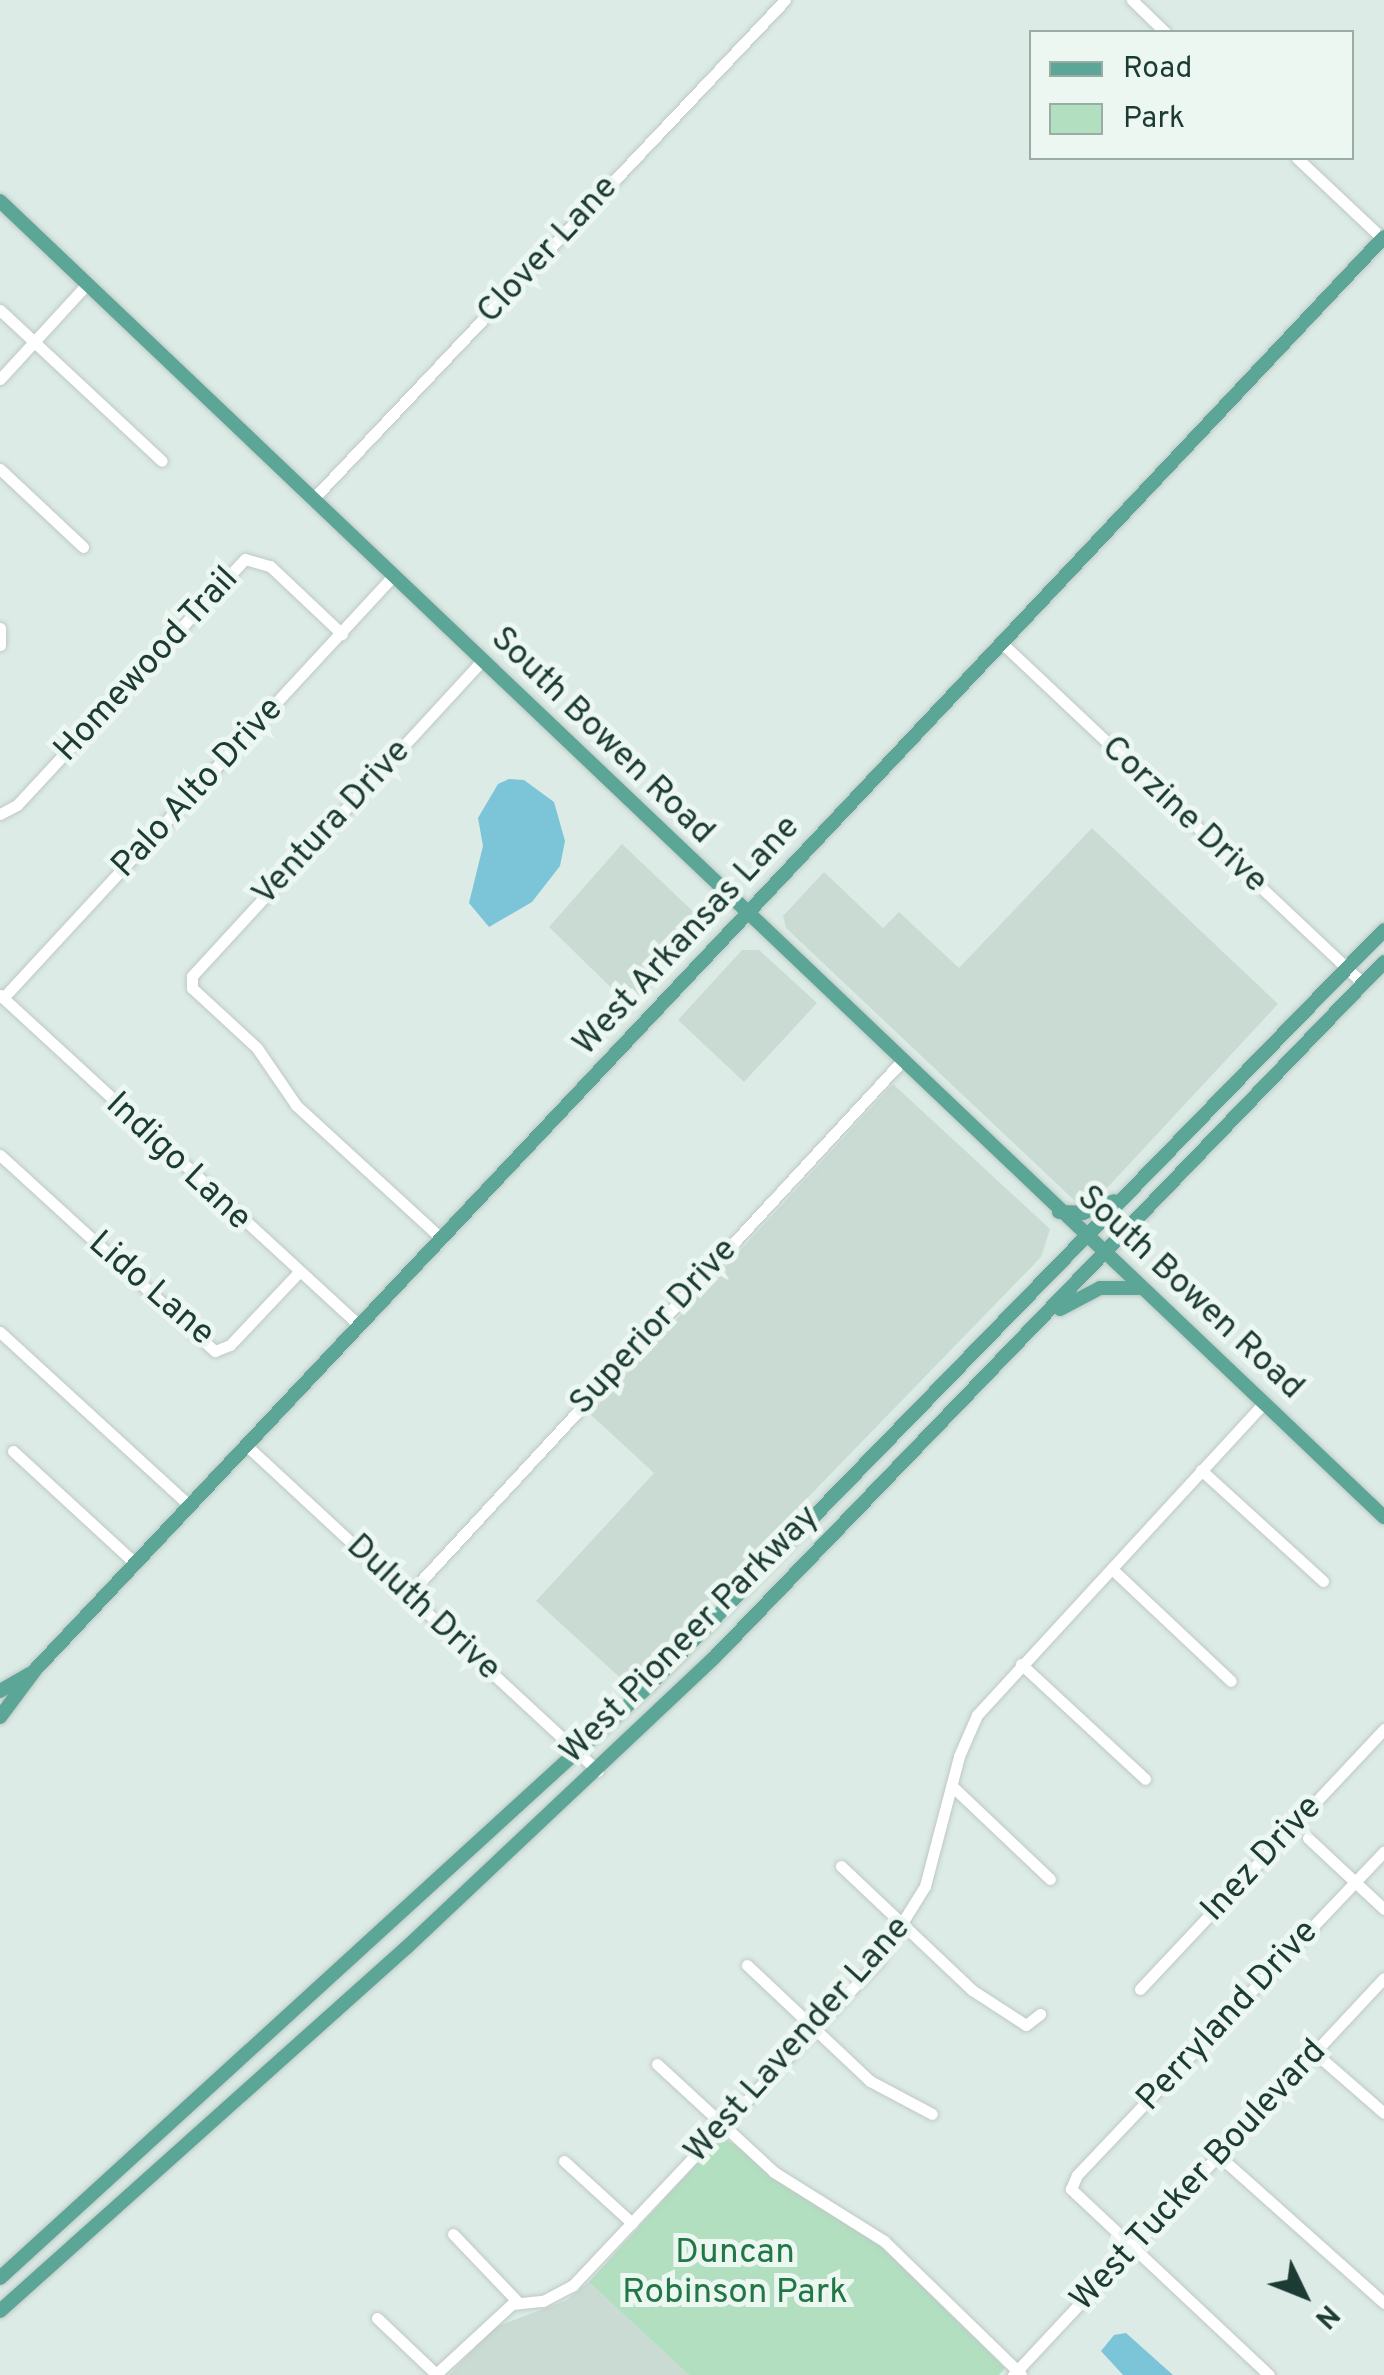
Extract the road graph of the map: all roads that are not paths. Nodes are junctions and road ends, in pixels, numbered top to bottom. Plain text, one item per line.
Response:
1 (785, 0) edge
2 (1132, 0) edge
3 (1163, 30) edge
4 (1299, 160) edge
5 (0, 201) edge
6 (1384, 239) edge
7 (87, 284) junction
8 (0, 310) edge
9 (34, 342) junction
10 (0, 379) edge
11 (162, 461) dead end
12 (0, 469) edge
13 (312, 500) junction
14 (83, 547) dead end
15 (392, 577) junction
16 (0, 628) edge
17 (342, 634) junction
18 (0, 645) edge
19 (1005, 646) junction
20 (481, 662) junction
21 (0, 814) edge
22 (748, 916) junction
23 (1384, 930) edge
24 (1384, 962) edge
25 (1345, 966) junction
26 (1363, 983) junction
27 (1, 996) edge
28 (901, 1062) junction
29 (0, 1155) edge
30 (1127, 1192) junction
31 (1059, 1212) junction
32 (1085, 1236) junction
33 (442, 1239) junction
34 (1105, 1255) junction
35 (298, 1272) junction
36 (1140, 1288) junction
37 (1042, 1319) junction
38 (360, 1326) junction
39 (0, 1332) edge
40 (1263, 1404) junction
41 (246, 1446) junction
42 (881, 1450) junction
43 (13, 1452) dead end
44 (1201, 1470) junction
45 (895, 1471) junction
46 (190, 1506) junction
47 (1384, 1517) edge
48 (136, 1563) junction
49 (1112, 1569) junction
50 (1323, 1580) dead end
51 (409, 1594) junction
52 (1021, 1664) junction
53 (31, 1674) junction
54 (1232, 1682) dead end
55 (0, 1691) edge
56 (0, 1718) edge
57 (1384, 1729) edge
58 (578, 1752) junction
59 (598, 1771) junction
60 (1145, 1779) dead end
61 (952, 1786) junction
62 (1308, 1838) dead end
63 (1384, 1851) edge
64 (841, 1866) dead end
65 (1050, 1879) dead end
66 (1355, 1882) junction
67 (1384, 1908) edge
68 (905, 1927) junction
69 (747, 1965) dead end
70 (342, 1967) junction
71 (1384, 1978) edge
72 (360, 1988) junction
73 (1140, 1989) dead end
74 (1040, 2014) dead end
75 (814, 2028) junction
76 (1314, 2052) junction
77 (657, 2064) dead end
78 (1384, 2113) edge
79 (932, 2114) dead end
80 (722, 2127) junction
81 (1219, 2156) junction
82 (564, 2161) dead end
83 (632, 2223) junction
84 (453, 2234) dead end
85 (1132, 2248) junction
86 (0, 2278) edge
87 (518, 2302) junction
88 (1384, 2304) edge
89 (0, 2311) edge
90 (377, 2318) dead end
91 (1018, 2373) edge
92 (436, 2374) edge
93 (1269, 2375) edge

1 - 13 street, Clover Lane
2 - 3 street
4 - 6 street
5 - 7 main road, South Bowen Road
6 - 19 main road, West Arkansas Lane
7 - 9 street
7 - 13 main road, South Bowen Road
8 - 9 street
9 - 10 street
9 - 11 street
12 - 14 street
13 - 15 main road, South Bowen Road
15 - 17 street, Palo Alto Drive
15 - 20 main road, South Bowen Road
16 - 18 street
17 - 21 street, Homewood Trail
17 - 27 street, Palo Alto Drive
19 - 22 main road, West Arkansas Lane
19 - 25 street, Corzine Drive
20 - 22 main road, South Bowen Road
20 - 33 street, Ventura Drive
22 - 28 main road, South Bowen Road
22 - 33 main road, West Arkansas Lane
23 - 25 main road, West Pioneer Parkway
24 - 26 main road, West Pioneer Parkway
25 - 26 street, Corzine Drive
25 - 30 main road, West Pioneer Parkway
26 - 34 main road, West Pioneer Parkway
27 - 35 street, Indigo Lane
28 - 31 main road, South Bowen Road
28 - 51 street, Superior Drive
29 - 35 street, Lido Lane
30 - 31 main road
30 - 32 main road, West Pioneer Parkway
31 - 32 main road, South Bowen Road
32 - 34 main road, South Bowen Road
32 - 42 main road, West Pioneer Parkway
33 - 38 main road, West Arkansas Lane
34 - 36 main road, South Bowen Road
34 - 37 main road, West Pioneer Parkway
35 - 38 street, Indigo Lane
36 - 37 main road
36 - 40 main road, South Bowen Road
37 - 45 main road, West Pioneer Parkway
38 - 41 main road, West Arkansas Lane
39 - 46 street
40 - 44 street, West Lavender Lane
40 - 47 main road, South Bowen Road
41 - 46 main road, West Arkansas Lane
41 - 51 street, Duluth Drive
42 - 45 main road
42 - 58 main road, West Pioneer Parkway
43 - 48 street
44 - 49 street, West Lavender Lane
44 - 50 street
45 - 59 main road, West Pioneer Parkway
46 - 48 main road, West Arkansas Lane
48 - 53 main road, West Arkansas Lane
49 - 52 street, West Lavender Lane
49 - 54 street
51 - 58 street, Duluth Drive
52 - 60 street
52 - 61 street, West Lavender Lane
53 - 55 main road, West Arkansas Lane
53 - 56 main road, West Arkansas Lane
57 - 73 street, Inez Drive
58 - 59 street, Duluth Drive
58 - 70 main road, West Pioneer Parkway
59 - 72 main road, West Pioneer Parkway
61 - 65 street
61 - 68 street, West Lavender Lane
62 - 66 street
63 - 66 street, Perryland Drive
64 - 68 street
66 - 67 street
66 - 85 street, Perryland Drive
68 - 74 street
68 - 75 street, West Lavender Lane
69 - 75 street
70 - 72 main road
70 - 86 main road, West Pioneer Parkway
71 - 76 street, West Tucker Boulevard
72 - 89 main road, West Pioneer Parkway
75 - 79 street
75 - 80 street, West Lavender Lane
76 - 78 street
76 - 81 street, West Tucker Boulevard
77 - 80 street
80 - 83 street, West Lavender Lane
80 - 91 street
81 - 85 street, West Tucker Boulevard
81 - 88 street
82 - 83 street
83 - 87 street, West Lavender Lane
84 - 87 street
85 - 91 street, West Tucker Boulevard
85 - 93 street
87 - 92 street, West Lavender Lane
90 - 92 street

